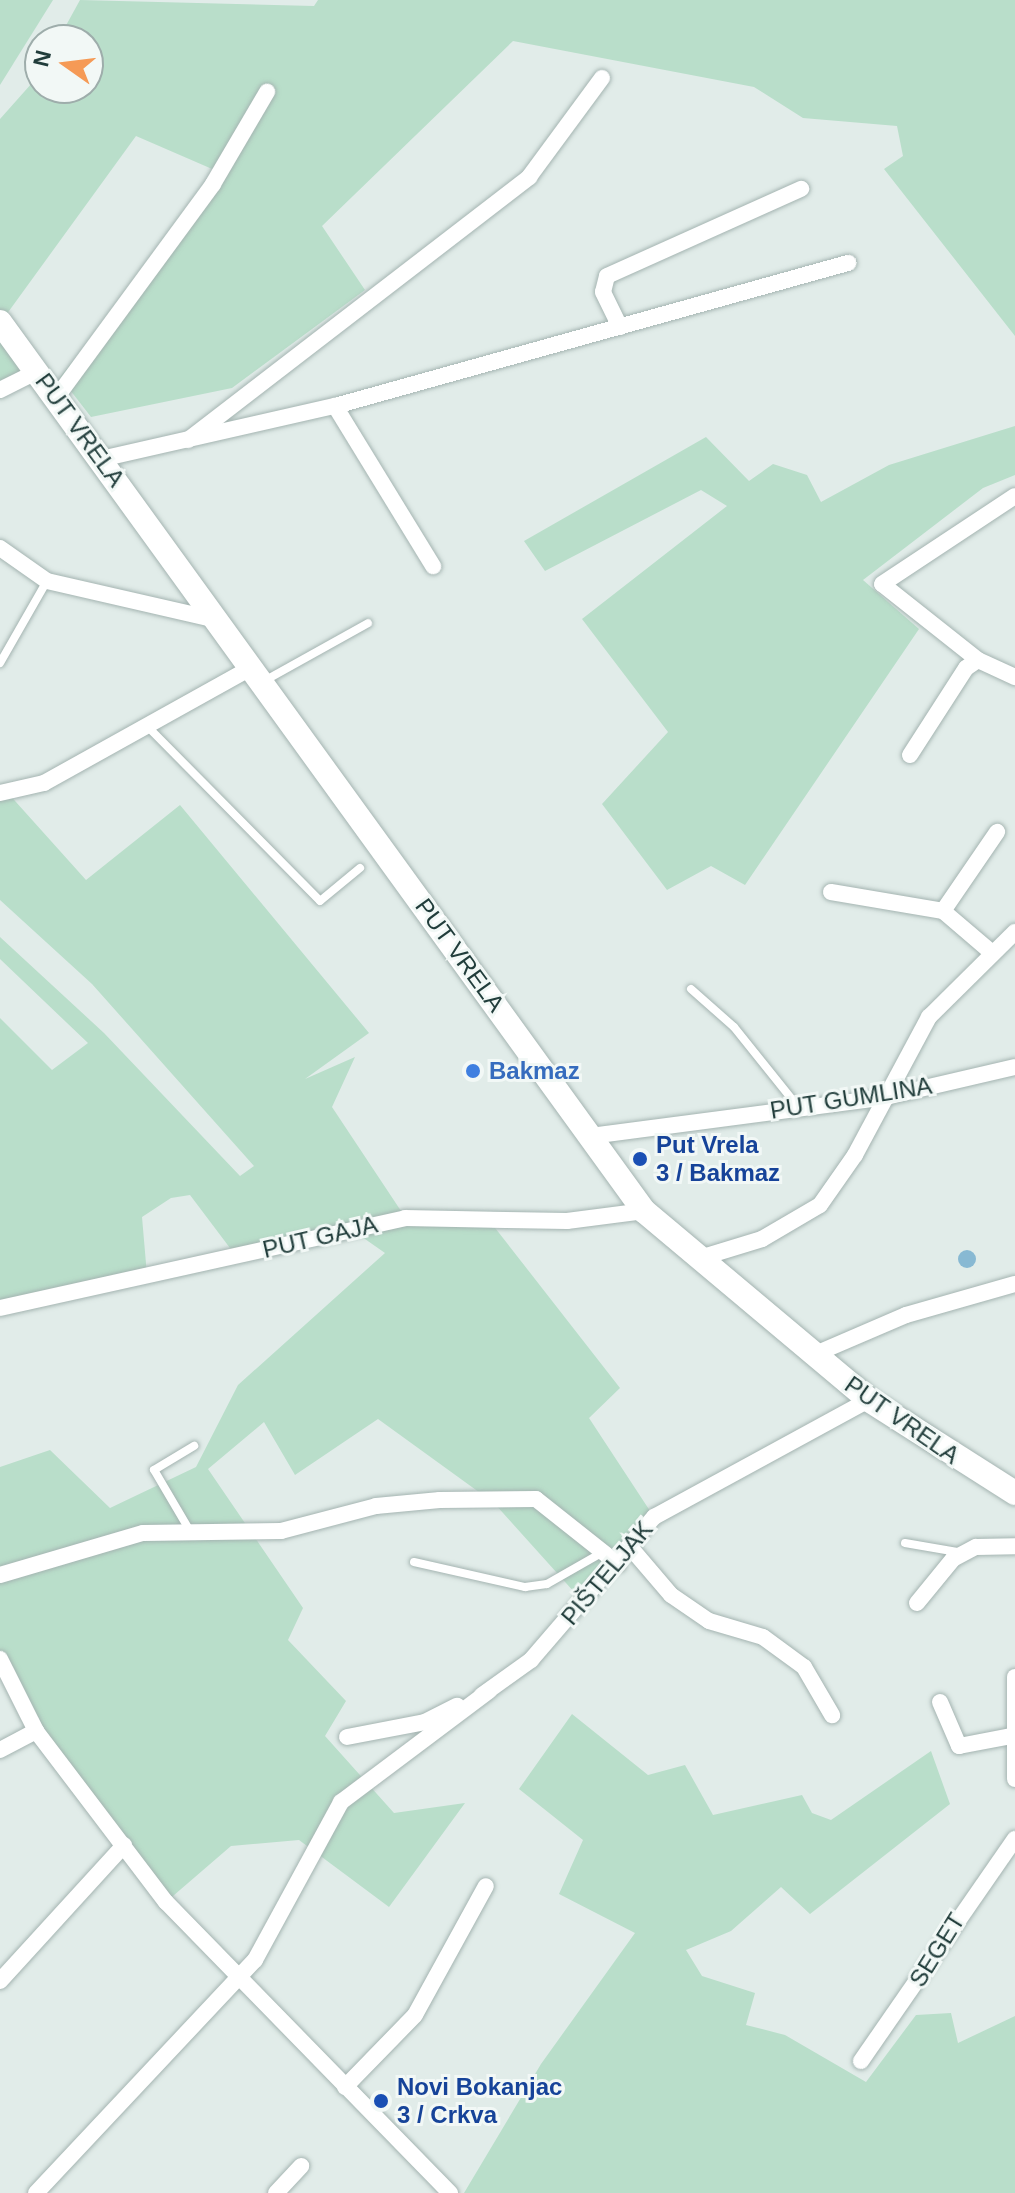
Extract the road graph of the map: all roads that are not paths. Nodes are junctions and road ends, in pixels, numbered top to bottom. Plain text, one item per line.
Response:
1 (602, 78) dead end
2 (267, 92) dead end
3 (801, 189) dead end
4 (848, 263) dead end
5 (0, 322) edge
6 (620, 327) junction
7 (36, 372) junction
8 (0, 390) edge
9 (56, 398) junction
10 (335, 406) junction
11 (186, 441) junction
12 (101, 459) junction
13 (1015, 496) edge
14 (1, 553) edge
15 (433, 566) dead end
16 (47, 581) junction
17 (219, 620) junction
18 (368, 623) dead end
19 (978, 660) junction
20 (0, 663) edge
21 (258, 674) junction
22 (1015, 677) edge
23 (147, 726) junction
24 (910, 755) dead end
25 (0, 793) edge
26 (997, 832) dead end
27 (360, 868) dead end
28 (831, 892) dead end
29 (943, 911) junction
30 (1015, 932) edge
31 (991, 952) junction
32 (691, 989) dead end
33 (1015, 1067) edge
34 (886, 1097) junction
35 (798, 1107) junction
36 (591, 1136) junction
37 (644, 1211) junction
38 (700, 1258) junction
39 (1015, 1284) edge
40 (0, 1308) edge
41 (813, 1355) junction
42 (869, 1400) junction
43 (194, 1446) dead end
44 (1015, 1493) edge
45 (190, 1531) junction
46 (905, 1543) dead end
47 (1015, 1546) edge
48 (630, 1547) junction
49 (604, 1551) junction
50 (963, 1554) junction
51 (414, 1562) dead end
52 (618, 1564) junction
53 (0, 1575) edge
54 (917, 1603) dead end
55 (0, 1659) edge
56 (1015, 1677) edge
57 (489, 1691) junction
58 (940, 1702) dead end
59 (832, 1715) dead end
60 (36, 1731) junction
61 (1012, 1736) junction
62 (347, 1737) dead end
63 (0, 1750) edge
64 (1015, 1779) edge
65 (1015, 1839) edge
66 (124, 1845) junction
67 (486, 1886) dead end
68 (238, 1978) junction
69 (0, 1981) edge
70 (861, 2061) dead end
71 (345, 2087) junction
72 (301, 2166) dead end
73 (36, 2193) edge
74 (276, 2193) edge
75 (450, 2193) edge

1 - 11 street
2 - 9 street
3 - 6 street
4 - 6 street
5 - 7 main road, PUT VRELA
6 - 10 street
7 - 8 street
7 - 9 main road, PUT VRELA
9 - 12 main road, PUT VRELA
10 - 11 street
10 - 15 street
11 - 12 street
12 - 17 main road, PUT VRELA
13 - 19 street
14 - 16 street
16 - 17 street
16 - 20 lane
17 - 21 main road, PUT VRELA
18 - 21 lane
19 - 22 street
19 - 24 street
21 - 23 street
21 - 36 main road, PUT VRELA
23 - 25 street
23 - 27 lane
26 - 29 street
28 - 29 street
29 - 31 street
30 - 31 street
31 - 34 street
32 - 35 lane
33 - 34 street, PUT GUMLINA
34 - 35 street, PUT GUMLINA
34 - 38 street
35 - 36 street, PUT GUMLINA
36 - 37 main road, PUT VRELA
37 - 38 main road, PUT VRELA
37 - 40 street, PUT GAJA
38 - 41 main road, PUT VRELA
39 - 41 street
41 - 42 main road, PUT VRELA
42 - 44 main road, PUT VRELA
42 - 48 street, PIŠTELJAK
43 - 45 lane
45 - 49 street
45 - 53 street
46 - 50 lane
47 - 50 street
48 - 52 street, PIŠTELJAK
48 - 59 street
49 - 51 lane
49 - 52 street
50 - 54 street
52 - 57 street, PIŠTELJAK
55 - 60 street
56 - 61 street
57 - 62 street, PIŠTELJAK
57 - 68 street
58 - 61 street
60 - 63 street
60 - 66 street
61 - 64 street
65 - 70 street, SEGET
66 - 68 street
66 - 69 street
67 - 71 street
68 - 71 street
68 - 73 street
71 - 75 street
72 - 74 street

